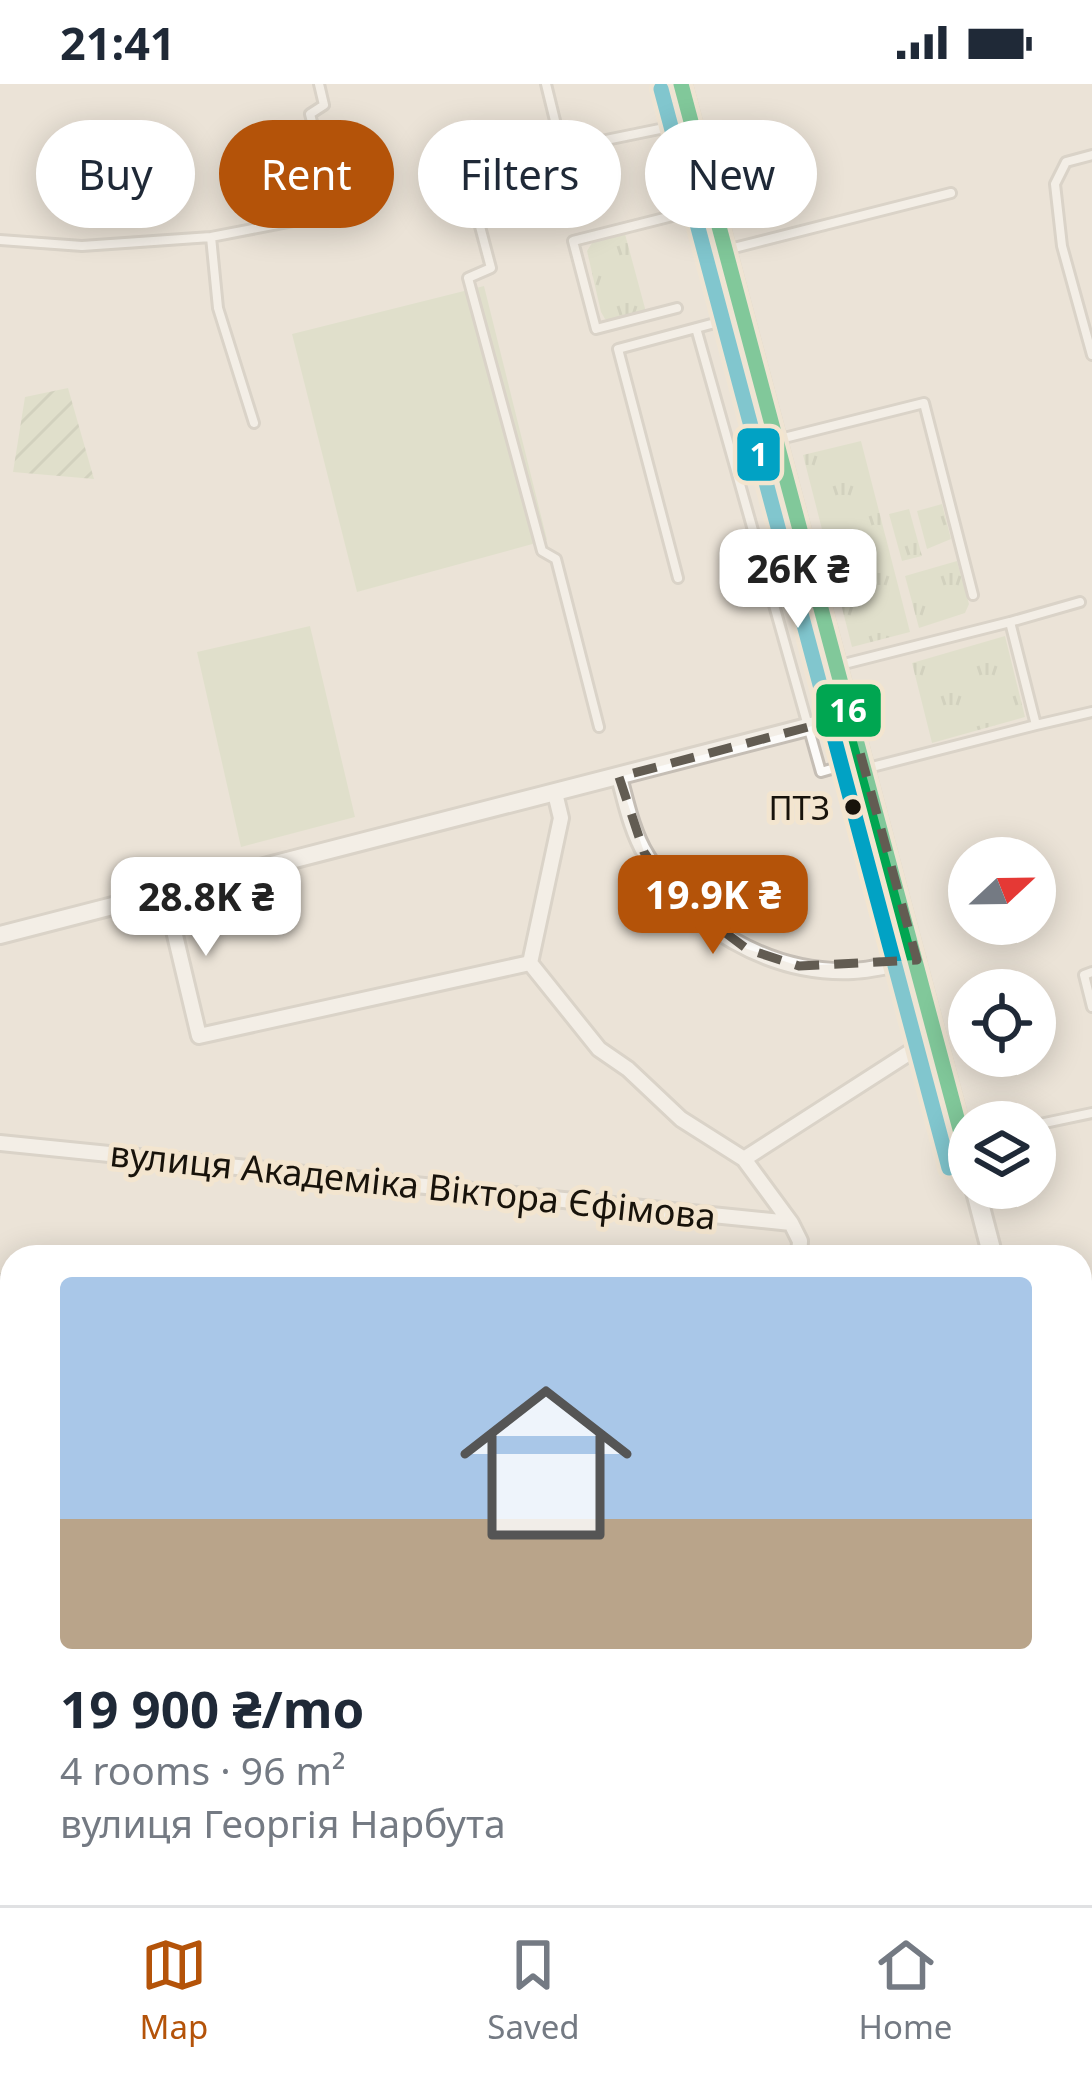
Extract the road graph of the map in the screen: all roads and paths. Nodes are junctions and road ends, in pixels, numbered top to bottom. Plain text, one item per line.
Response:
1 (319, 84) edge
2 (545, 84) edge
3 (681, 84) edge
4 (554, 120) edge
5 (690, 120) edge
6 (1092, 155) edge
7 (951, 193) dead end
8 (645, 224) edge
9 (480, 228) edge
10 (719, 228) edge
11 (211, 238) junction
12 (0, 240) edge
13 (725, 251) junction
14 (677, 308) dead end
15 (742, 316) junction
16 (696, 328) junction
17 (1092, 356) edge
18 (254, 423) dead end
19 (774, 441) junction
20 (678, 578) dead end
21 (973, 595) dead end
22 (1080, 602) dead end
23 (1010, 622) junction
24 (836, 666) junction
25 (1092, 712) edge
26 (850, 716) junction
27 (1036, 725) junction
28 (809, 726) junction
29 (599, 727) dead end
30 (862, 765) junction
31 (619, 777) junction
32 (555, 794) junction
33 (165, 893) junction
34 (0, 935) edge
35 (916, 960) junction
36 (530, 963) junction
37 (1092, 972) edge
38 (1092, 1007) edge
39 (915, 1049) dead end
40 (955, 1101) edge
41 (1092, 1112) edge
42 (1056, 1120) edge
43 (0, 1144) edge
44 (744, 1159) junction
45 (981, 1209) edge
46 (791, 1223) junction
47 (800, 1245) edge
48 (990, 1245) edge

1 - 11 lane
2 - 4 lane
3 - 5 main road
6 - 17 lane
7 - 13 lane
8 - 14 lane
9 - 29 lane
10 - 13 main road
11 - 12 lane
11 - 18 lane
13 - 15 main road
15 - 16 lane
15 - 19 main road
16 - 20 lane
16 - 28 lane
19 - 21 lane
19 - 24 main road
22 - 23 lane
23 - 24 lane
23 - 27 lane
24 - 26 main road
25 - 27 lane
26 - 28 street
26 - 30 main road
27 - 30 lane
28 - 30 lane
28 - 31 street
30 - 35 main road
31 - 32 street
31 - 35 street
32 - 33 street
32 - 36 street
33 - 34 street
33 - 36 street
35 - 40 main road
36 - 44 street
37 - 38 lane
39 - 44 street
41 - 42 lane
43 - 46 street, вулиця Академіка Віктора Єфімова
44 - 46 street
45 - 48 main road
46 - 47 street

